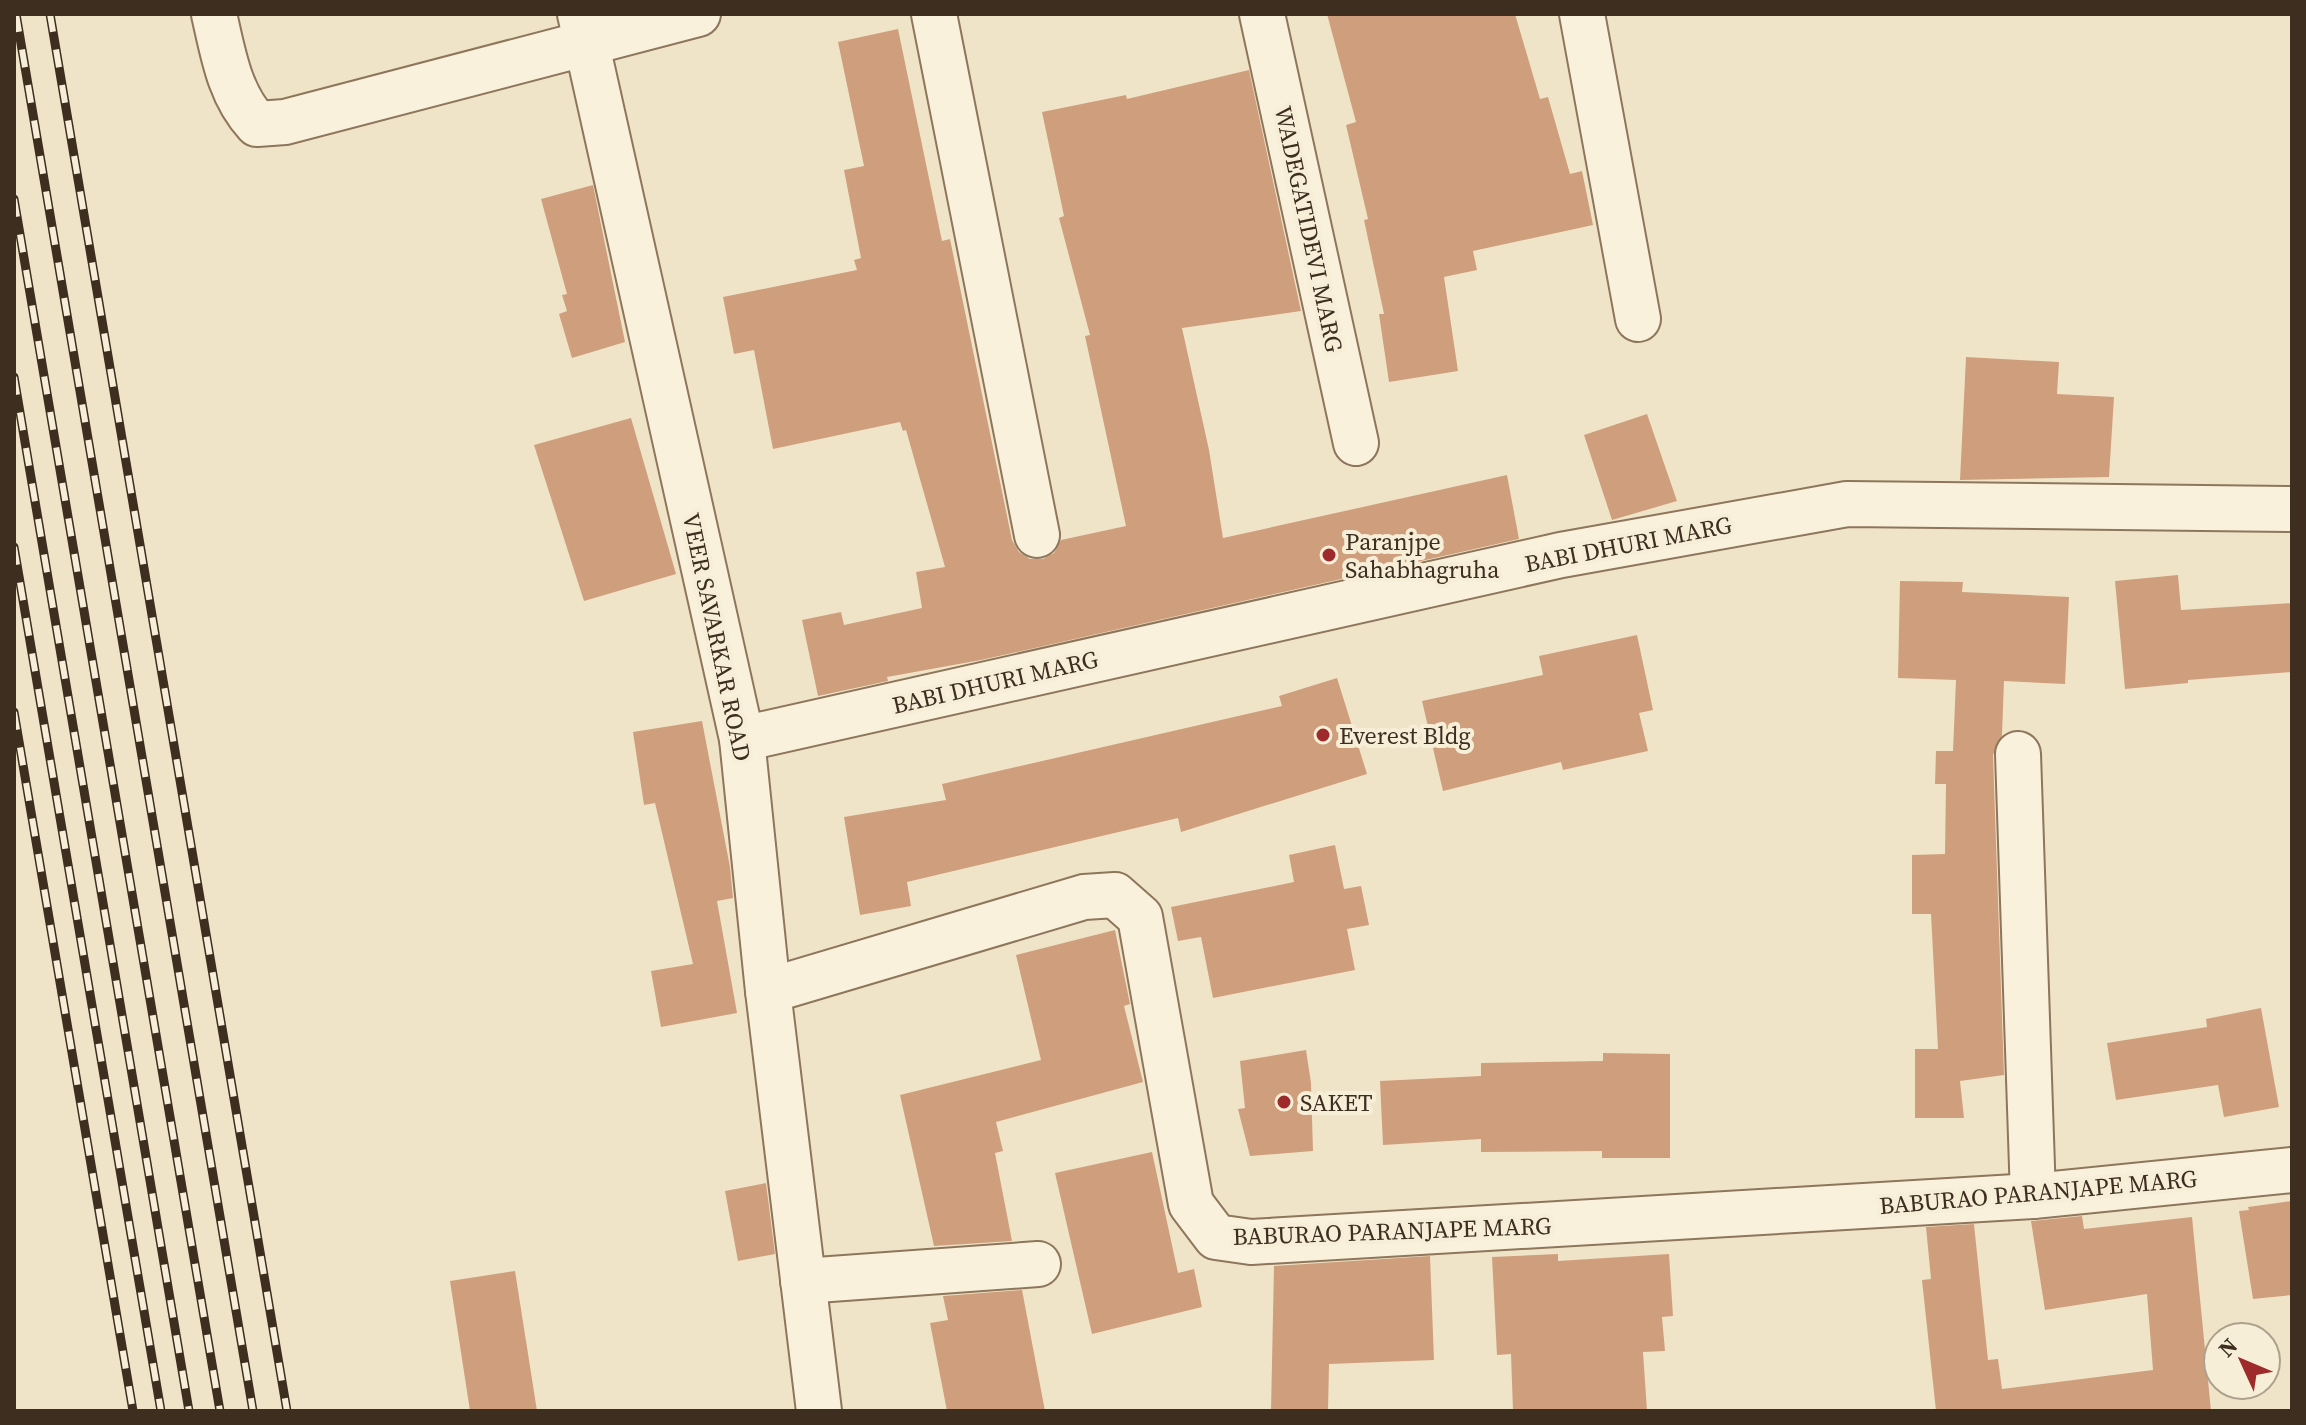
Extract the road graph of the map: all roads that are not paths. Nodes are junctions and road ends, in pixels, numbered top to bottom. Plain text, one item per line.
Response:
1 (214, 14) edge
2 (698, 14) edge
3 (934, 14) edge
4 (1262, 14) edge
5 (1582, 14) edge
6 (584, 29) edge
7 (1638, 319) dead end
8 (1356, 443) dead end
9 (2292, 509) edge
10 (1037, 535) dead end
11 (742, 739) junction
12 (2018, 754) dead end
13 (768, 991) junction
14 (2292, 1170) edge
15 (2033, 1196) junction
16 (1038, 1264) dead end
17 (803, 1281) junction
18 (819, 1411) edge

1 - 6 street
2 - 6 street
3 - 10 street
4 - 8 street, WADEGATIDEVI MARG
5 - 7 street
6 - 11 street, VEER SAVARKAR ROAD
9 - 11 street, BABI DHURI MARG
11 - 13 street, VEER SAVARKAR ROAD
12 - 15 street
13 - 15 street, BABURAO PARANJAPE MARG
13 - 17 street, VEER SAVARKAR ROAD
14 - 15 street, BABURAO PARANJAPE MARG
16 - 17 street
17 - 18 street, VEER SAVARKAR ROAD

